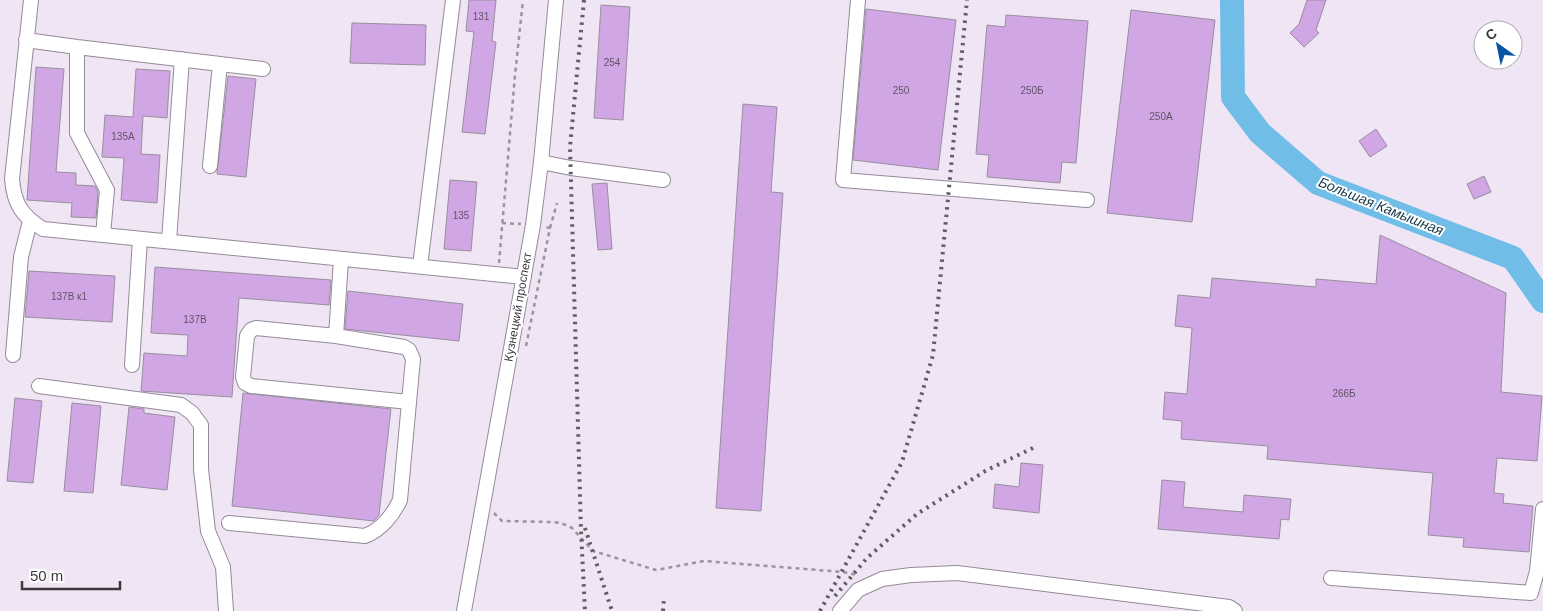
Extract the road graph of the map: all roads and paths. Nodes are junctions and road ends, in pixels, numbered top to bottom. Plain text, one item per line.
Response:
1 (31, 0) edge
2 (453, 0) edge
3 (524, 0) edge
4 (556, 0) edge
5 (858, 0) edge
6 (26, 40) junction
7 (77, 47) junction
8 (182, 60) junction
9 (220, 64) junction
10 (263, 69) dead end
11 (541, 162) junction
12 (210, 166) dead end
13 (663, 180) dead end
14 (1087, 200) dead end
15 (557, 203) dead end
16 (30, 221) junction
17 (502, 223) junction
18 (533, 225) junction
19 (550, 228) junction
20 (103, 235) junction
21 (140, 238) junction
22 (169, 242) junction
23 (341, 259) junction
24 (420, 266) junction
25 (498, 274) junction
26 (524, 277) junction
27 (336, 336) junction
28 (525, 351) dead end
29 (13, 355) dead end
30 (132, 365) dead end
31 (39, 386) dead end
32 (409, 402) junction
33 (494, 508) dead end
34 (1543, 509) edge
35 (228, 523) dead end
36 (1331, 578) dead end
37 (882, 579) junction
38 (1203, 608) edge
39 (226, 611) edge
40 (464, 611) edge
41 (840, 611) edge
42 (1235, 611) edge

1 - 6 street
2 - 24 street
3 - 17 path
4 - 11 street, Кузнецкий проспект
5 - 14 street
6 - 7 street
6 - 16 street
7 - 8 street
7 - 20 street
8 - 9 street
8 - 22 street
9 - 10 street
9 - 12 street
11 - 13 street
11 - 18 street, Кузнецкий проспект
15 - 19 path
16 - 20 street
16 - 29 street
17 - 18 path
17 - 25 path
18 - 19 path
18 - 26 street, Кузнецкий проспект
19 - 28 path
20 - 21 street
21 - 22 street
21 - 30 street
22 - 23 street
23 - 24 street
23 - 27 street
24 - 25 street
25 - 26 street
26 - 40 street, Кузнецкий проспект
27 - 32 street
27 - 32 street
31 - 39 street
32 - 35 street
33 - 37 path
34 - 36 street
37 - 38 street
37 - 41 street
38 - 42 street

